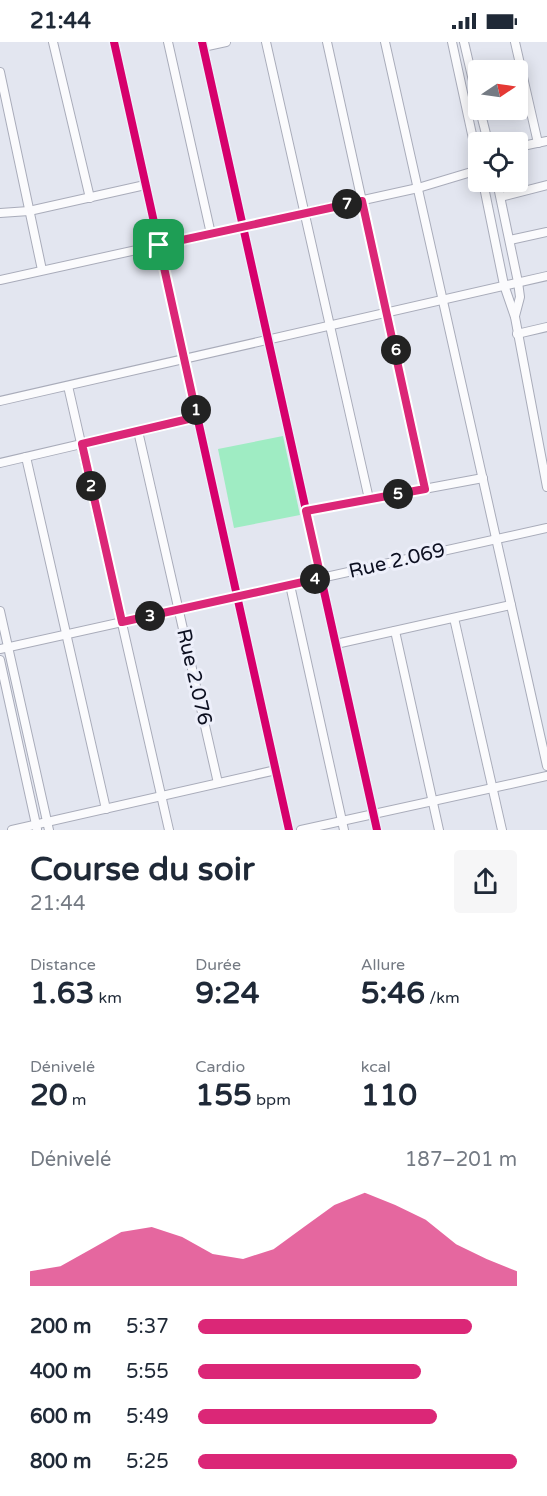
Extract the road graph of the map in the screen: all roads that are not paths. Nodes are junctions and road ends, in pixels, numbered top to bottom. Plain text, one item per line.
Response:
1 (53, 42) edge
2 (114, 42) edge
3 (168, 42) edge
4 (226, 42) edge
5 (266, 42) edge
6 (327, 42) edge
7 (385, 42) edge
8 (452, 42) edge
9 (464, 42) edge
10 (515, 42) edge
11 (203, 45) edge
12 (468, 60) edge
13 (0, 72) edge
14 (472, 132) edge
15 (543, 142) edge
16 (528, 145) edge
17 (468, 174) edge
18 (145, 185) junction
19 (547, 185) edge
20 (418, 188) junction
21 (485, 192) edge
22 (500, 192) edge
23 (501, 197) junction
24 (90, 198) junction
25 (362, 201) junction
26 (29, 211) junction
27 (0, 213) edge
28 (305, 213) junction
29 (243, 227) junction
30 (547, 232) edge
31 (211, 234) junction
32 (510, 240) junction
33 (159, 245) junction
34 (42, 270) junction
35 (547, 276) edge
36 (0, 280) edge
37 (518, 282) junction
38 (504, 285) junction
39 (444, 301) junction
40 (388, 314) junction
41 (514, 317) junction
42 (329, 327) junction
43 (547, 327) edge
44 (517, 334) junction
45 (269, 341) junction
46 (184, 360) junction
47 (68, 386) junction
48 (0, 401) edge
49 (197, 417) junction
50 (138, 431) junction
51 (82, 444) junction
52 (26, 457) junction
53 (0, 463) edge
54 (483, 478) junction
55 (547, 487) edge
56 (425, 489) junction
57 (369, 499) junction
58 (306, 511) junction
59 (547, 528) edge
60 (496, 539) junction
61 (321, 578) junction
62 (290, 585) junction
63 (237, 597) junction
64 (510, 605) junction
65 (178, 610) junction
66 (0, 611) edge
67 (454, 618) junction
68 (122, 622) junction
69 (395, 631) junction
70 (65, 635) junction
71 (336, 644) junction
72 (4, 648) edge
73 (0, 660) edge
74 (547, 766) edge
75 (276, 770) junction
76 (547, 776) edge
77 (218, 783) junction
78 (492, 788) junction
79 (161, 796) junction
80 (433, 801) junction
81 (106, 809) junction
82 (374, 814) junction
83 (343, 825) edge
84 (48, 826) edge
85 (37, 827) edge
86 (12, 830) edge
87 (169, 830) edge
88 (290, 830) edge
89 (301, 830) edge
90 (377, 830) edge
91 (440, 830) edge
92 (502, 830) edge

1 - 24 street
2 - 18 street
3 - 31 street
4 - 11 street
5 - 28 street
6 - 25 street
7 - 20 street
8 - 14 street
9 - 12 street
10 - 15 street
11 - 29 street
13 - 26 street
15 - 16 street
17 - 20 street
18 - 24 street
18 - 33 street
19 - 23 street
20 - 25 street
20 - 39 street
21 - 38 street
22 - 23 street
23 - 32 street
24 - 26 street
25 - 28 street
25 - 40 street
26 - 27 street
26 - 34 street
28 - 29 street
28 - 42 street
29 - 31 street
29 - 45 street
30 - 32 street
31 - 33 street
32 - 37 street
33 - 34 street
33 - 46 street
34 - 36 street
35 - 37 street
37 - 38 street
37 - 41 street
38 - 39 street
38 - 41 street
39 - 40 street
39 - 54 street
40 - 42 street
40 - 56 street
41 - 44 street
42 - 45 street
42 - 57 street
43 - 44 street
44 - 55 street
45 - 46 street
45 - 58 street
46 - 47 street
46 - 49 street
47 - 48 street
47 - 51 street
49 - 50 street
49 - 63 street
50 - 51 street
50 - 65 street, Rue 2.076
51 - 52 street
51 - 68 street
52 - 53 street
52 - 70 street
54 - 56 street
54 - 60 street
56 - 57 street
57 - 58 street
58 - 61 street
59 - 60 street, Rue 2.069
60 - 61 street, Rue 2.069
60 - 64 street
61 - 62 street, Rue 2.069
61 - 71 street
62 - 63 street, Rue 2.069
62 - 83 street
63 - 65 street, Rue 2.069
63 - 75 street
64 - 67 street
64 - 74 street
65 - 68 street, Rue 2.069
65 - 77 street, Rue 2.076
66 - 72 street
67 - 69 street
67 - 78 street
68 - 70 street, Rue 2.069
68 - 79 street
69 - 71 street
69 - 80 street
70 - 72 street, Rue 2.069
70 - 81 street
71 - 82 street
72 - 84 street
73 - 85 street
75 - 77 street
75 - 88 street
76 - 78 street
77 - 79 street
78 - 80 street
78 - 92 street
79 - 81 street
79 - 87 street
80 - 82 street
80 - 91 street
81 - 84 street
82 - 83 street
82 - 90 street
83 - 89 street
84 - 85 street
85 - 86 street

